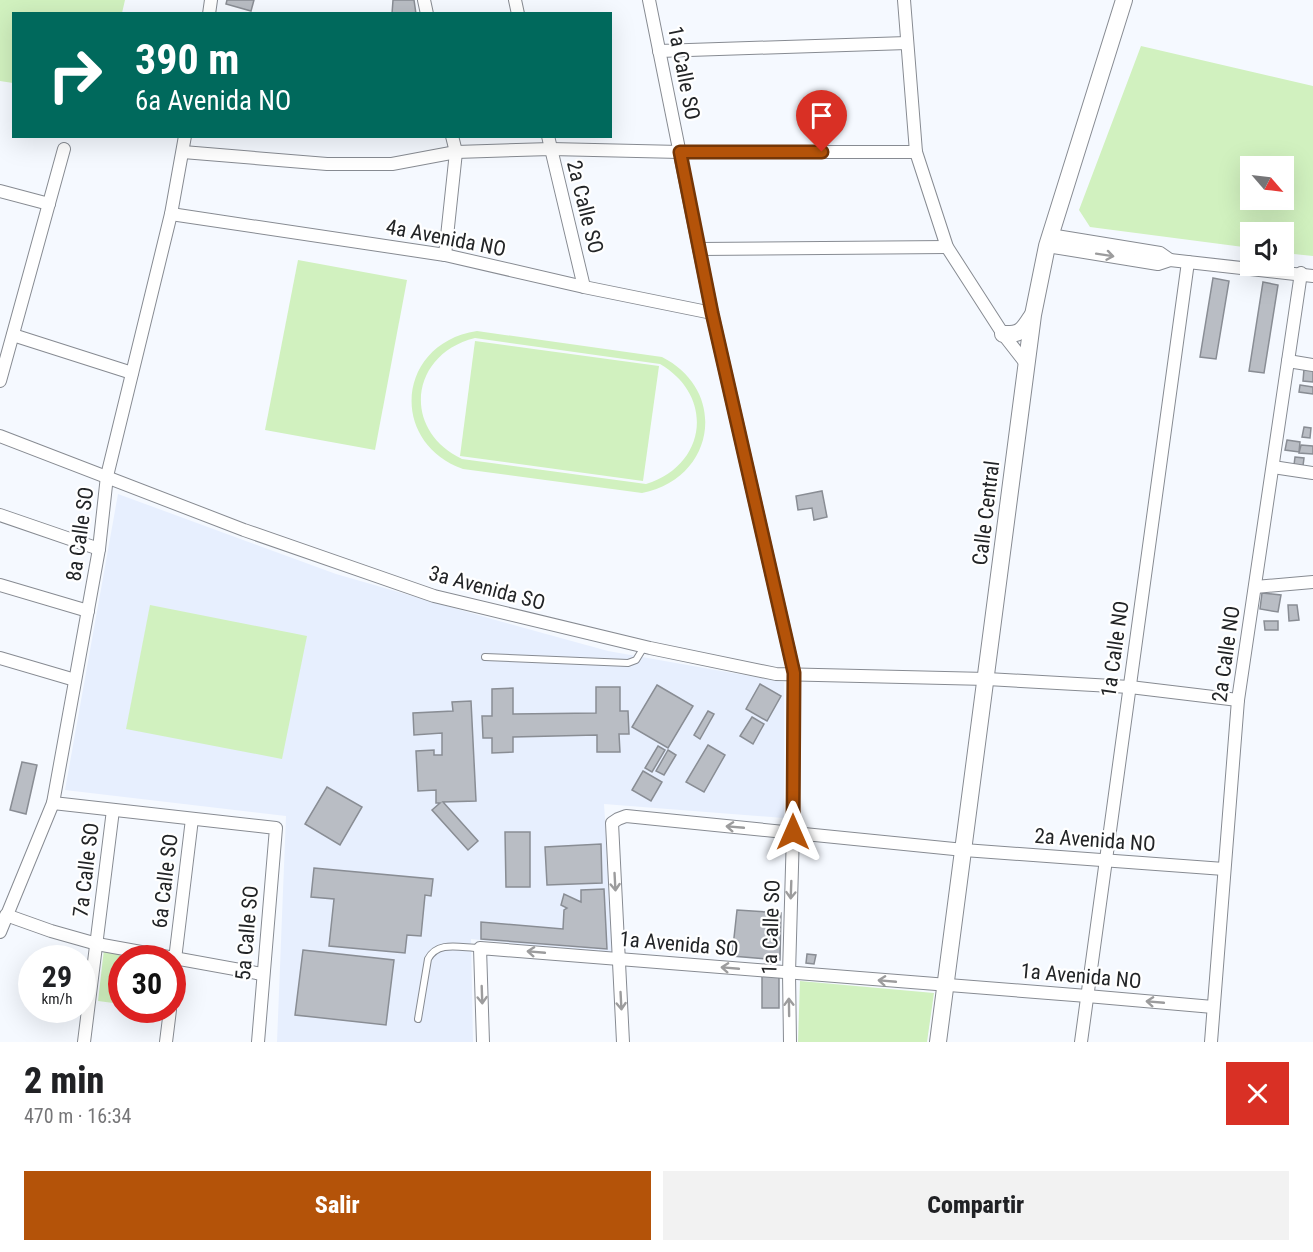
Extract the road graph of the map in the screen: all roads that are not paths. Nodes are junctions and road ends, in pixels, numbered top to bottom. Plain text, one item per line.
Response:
1 (649, 0) edge
2 (904, 0) edge
3 (1124, 0) edge
4 (907, 43) junction
5 (659, 51) junction
6 (185, 138) edge
7 (452, 138) edge
8 (549, 142) edge
9 (64, 150) dead end
10 (183, 152) junction
11 (456, 152) junction
12 (680, 152) junction
13 (916, 152) junction
14 (0, 191) edge
15 (49, 204) junction
16 (171, 214) junction
17 (1049, 240) junction
18 (947, 247) junction
19 (699, 249) junction
20 (445, 255) junction
21 (1188, 262) junction
22 (1307, 275) edge
23 (584, 287) junction
24 (712, 313) junction
25 (1033, 315) junction
26 (1003, 334) junction
27 (13, 335) junction
28 (1288, 361) junction
29 (1313, 365) edge
30 (1028, 366) junction
31 (132, 374) junction
32 (0, 381) edge
33 (0, 436) edge
34 (1273, 467) junction
35 (1313, 473) edge
36 (107, 476) junction
37 (0, 516) edge
38 (99, 549) junction
39 (1313, 582) edge
40 (0, 585) edge
41 (1255, 587) junction
42 (88, 611) junction
43 (644, 647) junction
44 (485, 657) dead end
45 (0, 658) edge
46 (794, 673) junction
47 (987, 679) junction
48 (75, 680) junction
49 (1130, 687) junction
50 (1238, 700) junction
51 (53, 803) junction
52 (113, 810) junction
53 (192, 819) junction
54 (793, 832) junction
55 (964, 850) junction
56 (1106, 860) junction
57 (1224, 869) junction
58 (6, 915) junction
59 (0, 932) edge
60 (97, 944) junction
61 (177, 945) edge
62 (108, 946) edge
63 (480, 948) junction
64 (620, 959) junction
65 (186, 960) edge
66 (789, 973) junction
67 (262, 974) junction
68 (946, 985) junction
69 (1087, 996) junction
70 (1213, 1007) junction
71 (418, 1019) dead end
72 (168, 1023) edge
73 (84, 1042) edge
74 (166, 1042) edge
75 (258, 1042) edge
76 (483, 1042) edge
77 (623, 1042) edge
78 (790, 1042) edge
79 (938, 1042) edge
80 (1081, 1042) edge
81 (1211, 1042) edge

1 - 5 street, 1a Calle SO
2 - 4 street
3 - 17 main road, Calle Central
4 - 5 street
4 - 13 street
5 - 12 street, 1a Calle SO
6 - 10 street, 8a Calle SO
7 - 11 street
8 - 11 street
8 - 12 street
8 - 23 street, 2a Calle SO
9 - 15 street
10 - 11 street
10 - 16 street, 8a Calle SO
11 - 20 street
12 - 13 street
12 - 19 street, 1a Calle SO
13 - 18 street
14 - 15 street
15 - 27 street
16 - 20 street, 4a Avenida NO
16 - 31 street, 8a Calle SO
17 - 21 street
17 - 25 main road, Calle Central
18 - 19 street
18 - 26 street
19 - 24 street, 1a Calle SO
20 - 23 street, 4a Avenida NO
21 - 22 street
21 - 49 street, 1a Calle NO
22 - 28 street, 2a Calle NO
23 - 24 street, 4a Avenida NO
24 - 46 street, 1a Calle SO
25 - 26 main road
25 - 30 main road, Calle Central
26 - 30 street
27 - 31 street
27 - 32 street
28 - 29 street
28 - 34 street, 2a Calle NO
30 - 47 main road, Calle Central
31 - 36 street, 8a Calle SO
33 - 36 street, 3a Avenida SO
34 - 35 street
34 - 41 street, 2a Calle NO
36 - 38 street, 8a Calle SO
36 - 43 street, 3a Avenida SO
37 - 38 street
38 - 42 street, 8a Calle SO
39 - 41 street
40 - 42 street
41 - 50 street, 2a Calle NO
42 - 48 street, 8a Calle SO
43 - 44 lane
43 - 46 street, 3a Avenida SO
45 - 48 street
46 - 47 street, 3a Avenida SO
46 - 54 street, 1a Calle SO
47 - 49 street, 3a Avenida SO
47 - 55 main road, Calle Central
48 - 51 street, 8a Calle SO
49 - 50 street, 3a Avenida SO
49 - 56 street, 1a Calle NO
50 - 57 street, 2a Calle NO
51 - 52 street
51 - 58 street, 8a Calle SO
52 - 53 street
52 - 60 street, 7a Calle SO
53 - 61 street, 6a Calle SO
53 - 67 street, 5a Calle SO
54 - 55 street, 2a Avenida NO
54 -> 64 street, 2a Avenida NO
54 -> 66 street, 1a Calle SO
55 - 56 street, 2a Avenida NO
55 - 68 main road, Calle Central
56 - 57 street, 2a Avenida NO
56 - 69 street, 1a Calle NO
57 - 70 street, 2a Calle NO
58 - 59 street, 8a Calle SO
58 - 60 street
60 - 62 street
60 - 73 street, 7a Calle SO
64 -> 63 street, 1a Avenida SO
63 - 71 lane
63 -> 76 street
66 -> 64 street, 1a Avenida SO
64 -> 77 street
65 - 67 street
68 -> 66 street, 1a Avenida SO
78 -> 66 street, 1a Calle SO
67 - 75 street, 5a Calle SO
68 - 69 street, 1a Avenida NO
68 - 79 main road, Calle Central
70 -> 69 street, 1a Avenida NO
69 - 80 street, 1a Calle NO
70 - 81 street, 2a Calle NO
72 - 74 street

